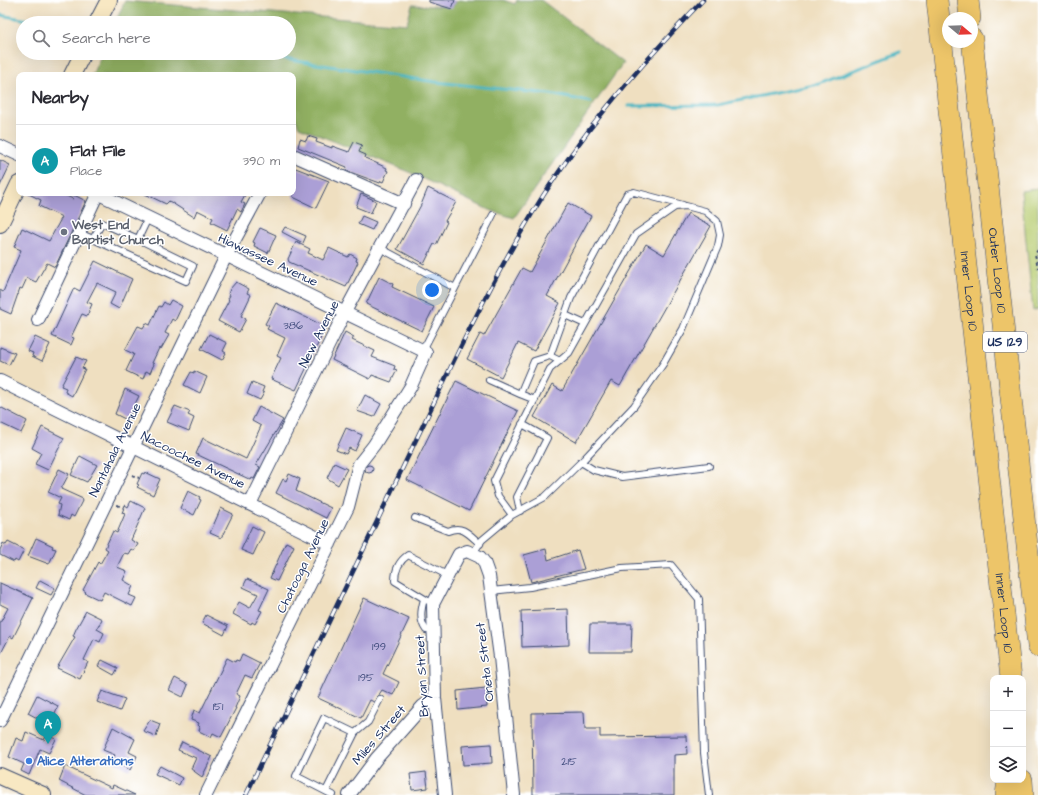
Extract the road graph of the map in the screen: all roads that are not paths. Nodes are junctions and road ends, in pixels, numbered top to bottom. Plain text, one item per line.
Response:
1 (107, 0) edge
2 (937, 0) edge
3 (968, 0) edge
4 (969, 12) edge
5 (100, 16) edge
6 (973, 48) edge
7 (80, 60) edge
8 (74, 72) edge
9 (0, 146) edge
10 (16, 154) edge
11 (296, 156) edge
12 (416, 180) dead end
13 (16, 190) edge
14 (97, 196) edge
15 (104, 196) edge
16 (258, 196) edge
17 (404, 204) junction
18 (686, 206) junction
19 (493, 215) dead end
20 (148, 218) junction
21 (0, 224) edge
22 (79, 233) junction
23 (93, 239) junction
24 (138, 239) junction
25 (380, 248) junction
26 (226, 256) junction
27 (455, 288) junction
28 (345, 312) junction
29 (565, 315) junction
30 (38, 320) dead end
31 (585, 324) junction
32 (425, 351) junction
33 (550, 356) junction
34 (560, 361) junction
35 (489, 380) dead end
36 (0, 381) edge
37 (520, 394) junction
38 (535, 400) junction
39 (522, 424) junction
40 (133, 446) junction
41 (581, 462) junction
42 (709, 466) dead end
43 (250, 504) junction
44 (520, 511) junction
45 (512, 515) junction
46 (415, 518) dead end
47 (330, 544) junction
48 (477, 549) junction
49 (447, 575) junction
50 (491, 591) junction
51 (429, 601) junction
52 (1038, 646) edge
53 (1011, 675) edge
54 (435, 698) junction
55 (380, 699) dead end
56 (0, 721) edge
57 (355, 732) junction
58 (0, 776) edge
59 (1008, 783) edge
60 (1022, 783) edge
61 (326, 791) junction
62 (43, 795) edge
63 (206, 795) edge
64 (333, 795) edge
65 (349, 795) edge
66 (445, 795) edge
67 (514, 795) edge
68 (710, 795) edge
69 (1006, 795) edge
70 (1023, 795) edge

1 - 5 street
2 - 53 highway, Inner Loop 10 / US 129
3 - 4 highway
6 - 52 highway, Outer Loop 10 / US 129
7 - 8 street
9 - 10 street
11 - 17 street
12 - 17 street, New Avenue
13 - 21 street
14 - 22 street
15 - 20 street, Hiawassee Avenue
16 - 26 street, Nantahala Avenue
17 - 25 street, New Avenue
18 - 29 lane
18 - 31 lane
18 - 41 lane
19 - 27 lane
20 - 24 lane
20 - 26 street, Hiawassee Avenue
22 - 23 lane
22 - 30 street
23 - 24 lane
23 - 24 lane
25 - 27 lane
25 - 28 street, New Avenue
26 - 28 street, Hiawassee Avenue
26 - 40 street, Nantahala Avenue
27 - 32 lane
28 - 32 street, Hiawassee Avenue
28 - 43 street, New Avenue
29 - 31 lane
29 - 33 lane
31 - 34 lane
32 - 47 street, Chatooga Avenue
33 - 34 lane
33 - 37 lane
34 - 38 lane
35 - 37 lane
36 - 40 street, Nacoochee Avenue
37 - 38 lane
38 - 39 lane
39 - 44 lane
39 - 45 lane
40 - 43 street, Nacoochee Avenue
40 - 56 street, Nantahala Avenue
41 - 42 lane
41 - 44 lane
43 - 47 street, Nacoochee Avenue
44 - 45 lane
45 - 48 lane
46 - 48 lane
47 - 63 street, Chatooga Avenue
48 - 49 street, Bryan Street
48 - 50 street, Oneta Street
49 - 51 street, Bryan Street
49 - 51 lane
50 - 67 street, Oneta Street
50 - 68 lane
51 - 54 street, Bryan Street
54 - 65 street, Miles Street
54 - 66 street, Bryan Street
55 - 57 lane
57 - 61 lane
57 - 61 lane
58 - 62 street
59 - 69 highway
60 - 70 highway
61 - 64 lane

